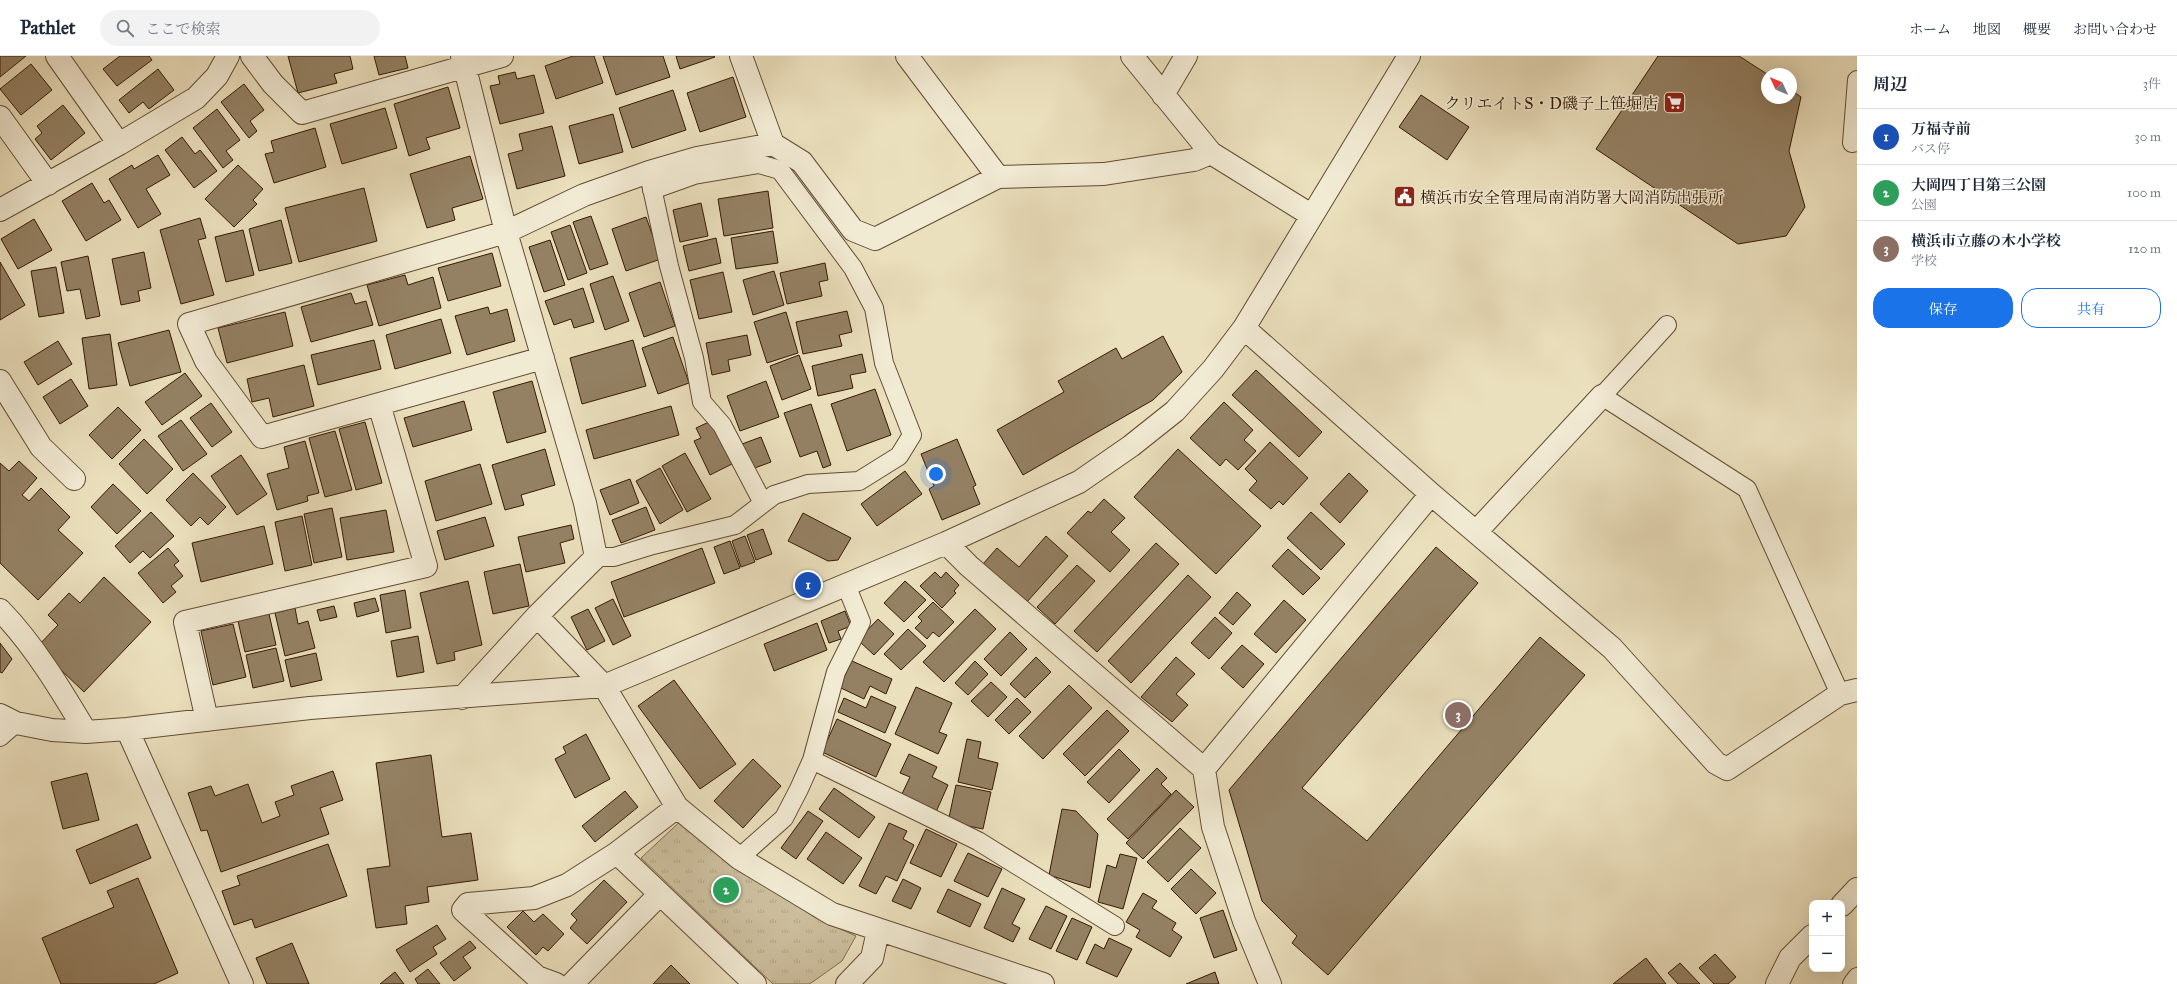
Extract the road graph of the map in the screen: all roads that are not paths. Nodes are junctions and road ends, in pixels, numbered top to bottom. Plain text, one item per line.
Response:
1 (57, 56) edge
2 (228, 56) edge
3 (252, 56) edge
4 (502, 56) edge
5 (741, 56) edge
6 (907, 56) edge
7 (1132, 56) edge
8 (1186, 56) edge
9 (1409, 56) edge
10 (463, 61) edge
11 (1857, 80) edge
12 (1164, 95) junction
13 (0, 117) edge
14 (119, 144) junction
15 (773, 144) junction
16 (1855, 146) edge
17 (1211, 153) junction
18 (998, 177) junction
19 (650, 181) junction
20 (48, 184) junction
21 (0, 210) edge
22 (1312, 215) junction
23 (506, 232) junction
24 (1668, 325) dead end
25 (1244, 328) junction
26 (543, 358) junction
27 (0, 381) edge
28 (1602, 396) junction
29 (379, 404) junction
30 (74, 479) dead end
31 (1431, 494) junction
32 (763, 504) junction
33 (1476, 532) junction
34 (946, 543) junction
35 (596, 557) junction
36 (846, 585) junction
37 (0, 610) edge
38 (537, 616) junction
39 (604, 686) junction
40 (1849, 692) edge
41 (462, 698) junction
42 (207, 720) junction
43 (5, 725) edge
44 (127, 729) junction
45 (86, 732) junction
46 (812, 760) junction
47 (1204, 769) junction
48 (677, 807) junction
49 (617, 853) junction
50 (739, 858) junction
51 (1857, 889) edge
52 (659, 895) junction
53 (1845, 902) edge
54 (1115, 926) dead end
55 (878, 931) junction
56 (1809, 939) edge
57 (1857, 977) edge
58 (242, 984) edge
59 (556, 984) edge
60 (572, 984) edge
61 (755, 984) edge
62 (847, 984) edge
63 (1043, 984) edge
64 (1270, 984) edge
65 (1777, 984) edge
66 (1852, 984) edge

1 - 14 street
2 - 14 street
3 - 10 street
4 - 10 street
5 - 15 street
6 - 18 street
7 - 12 street
8 - 12 street
9 - 22 street
10 - 23 street
11 - 16 lane
12 - 17 street
13 - 20 street
14 - 20 street
15 - 18 street
15 - 19 street
17 - 18 street
17 - 22 street
19 - 23 street
19 - 32 lane
19 - 32 lane
20 - 21 street
22 - 25 street
23 - 26 street
23 - 29 street
24 - 28 lane
25 - 31 street
25 - 34 street
26 - 29 street
26 - 35 street
27 - 30 street
28 - 33 street
28 - 40 lane
29 - 42 street
31 - 33 street
31 - 47 street
32 - 35 lane
33 - 40 street
34 - 36 street
34 - 47 street
35 - 38 street
36 - 39 street
36 - 46 lane
37 - 45 street
38 - 39 street
38 - 41 street
39 - 41 street
39 - 48 street
41 - 42 street
42 - 44 street
43 - 45 street
44 - 45 street
44 - 58 street
46 - 50 lane
46 - 54 lane
47 - 64 street
48 - 49 street
48 - 50 street
49 - 52 street
49 - 59 street
50 - 55 street
51 - 53 street
52 - 60 street
52 - 61 street
55 - 62 street
55 - 63 street
56 - 65 street
57 - 66 lane

